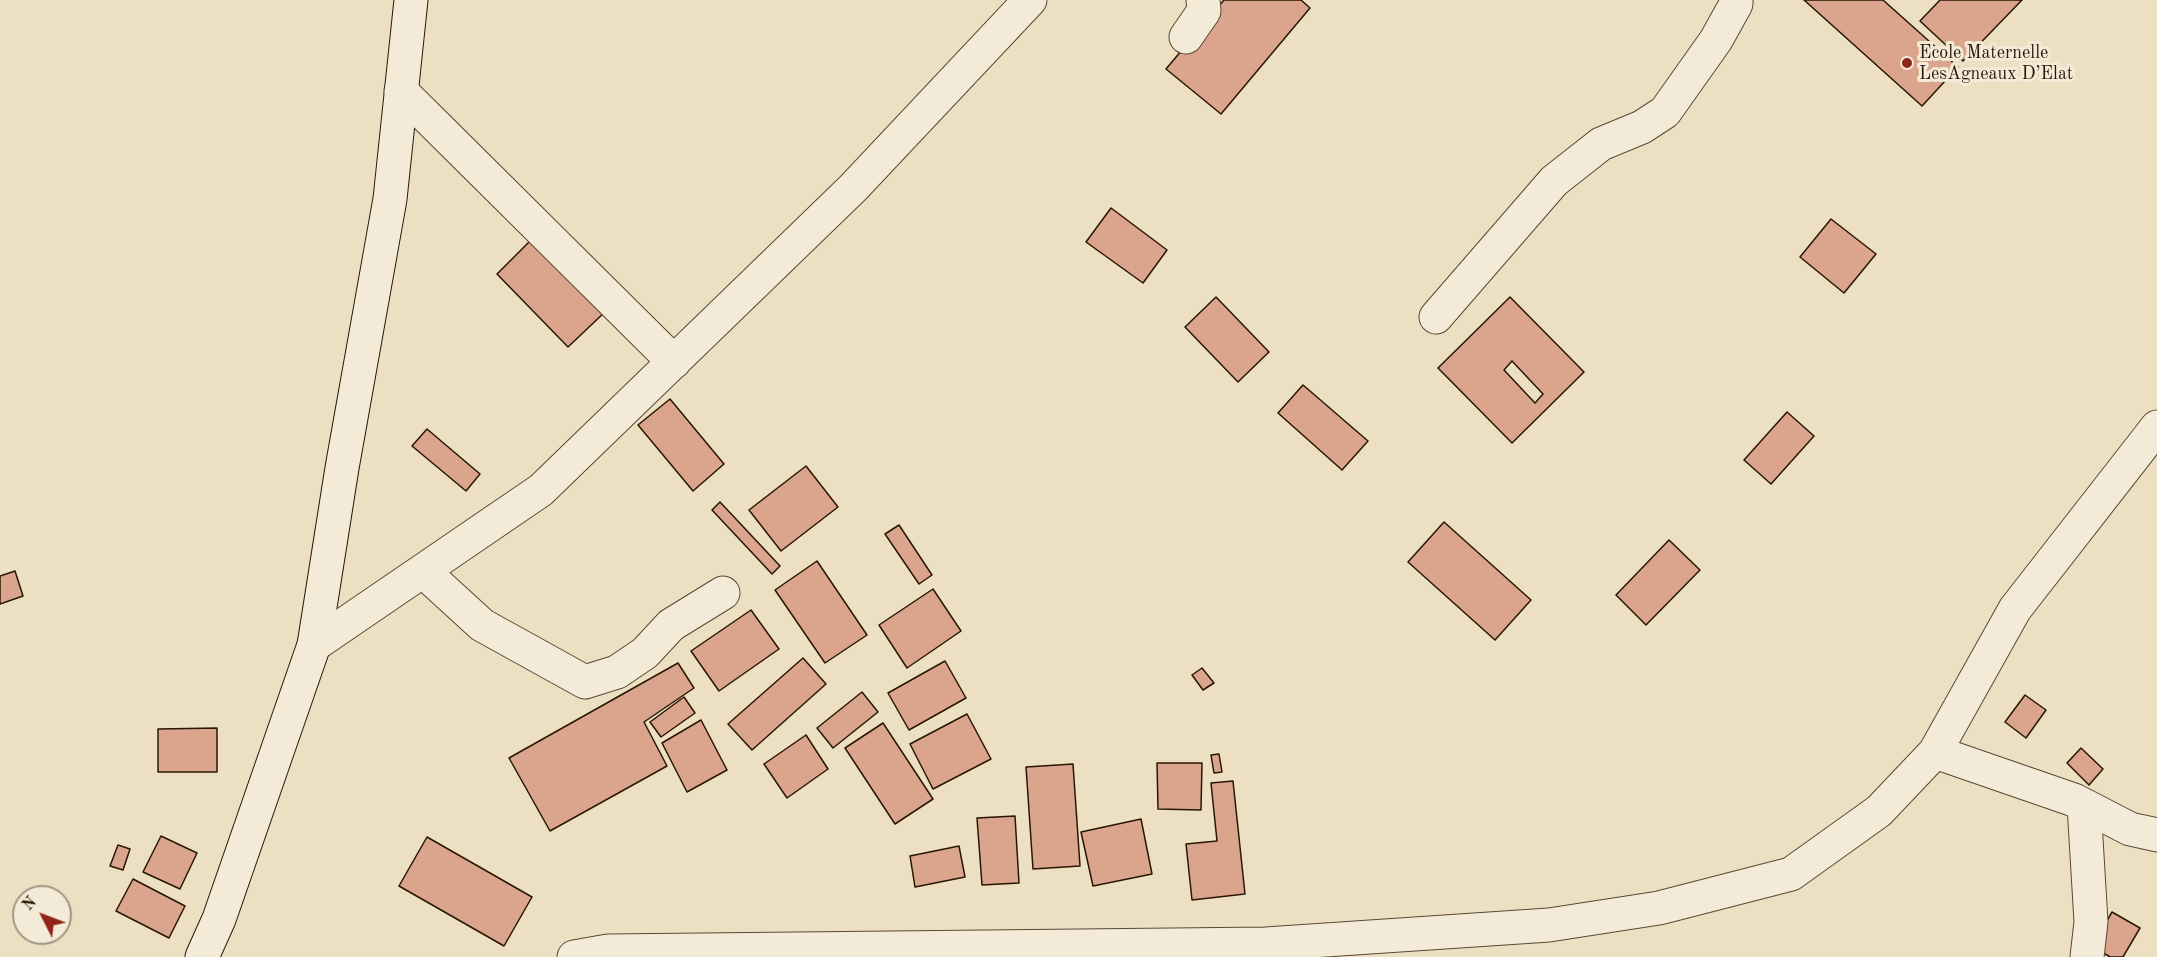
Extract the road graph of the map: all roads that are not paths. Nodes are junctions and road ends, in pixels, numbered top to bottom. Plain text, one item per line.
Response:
1 (411, 0) edge
2 (1030, 0) edge
3 (1203, 0) edge
4 (1736, 0) edge
5 (1186, 37) dead end
6 (401, 91) junction
7 (1436, 317) dead end
8 (674, 362) junction
9 (2157, 427) edge
10 (423, 572) junction
11 (723, 593) dead end
12 (314, 645) junction
13 (1935, 752) junction
14 (2084, 804) junction
15 (2157, 835) edge
16 (1504, 943) edge
17 (1266, 951) edge
18 (202, 957) edge
19 (574, 957) edge
20 (2087, 957) edge

1 - 6 street
2 - 8 street
3 - 5 street
4 - 7 street
6 - 8 street
6 - 12 street
8 - 10 street
9 - 13 street
10 - 11 street
10 - 12 street
12 - 18 street
13 - 14 street
13 - 16 street
14 - 15 street
14 - 20 street
16 - 17 street
17 - 19 street

